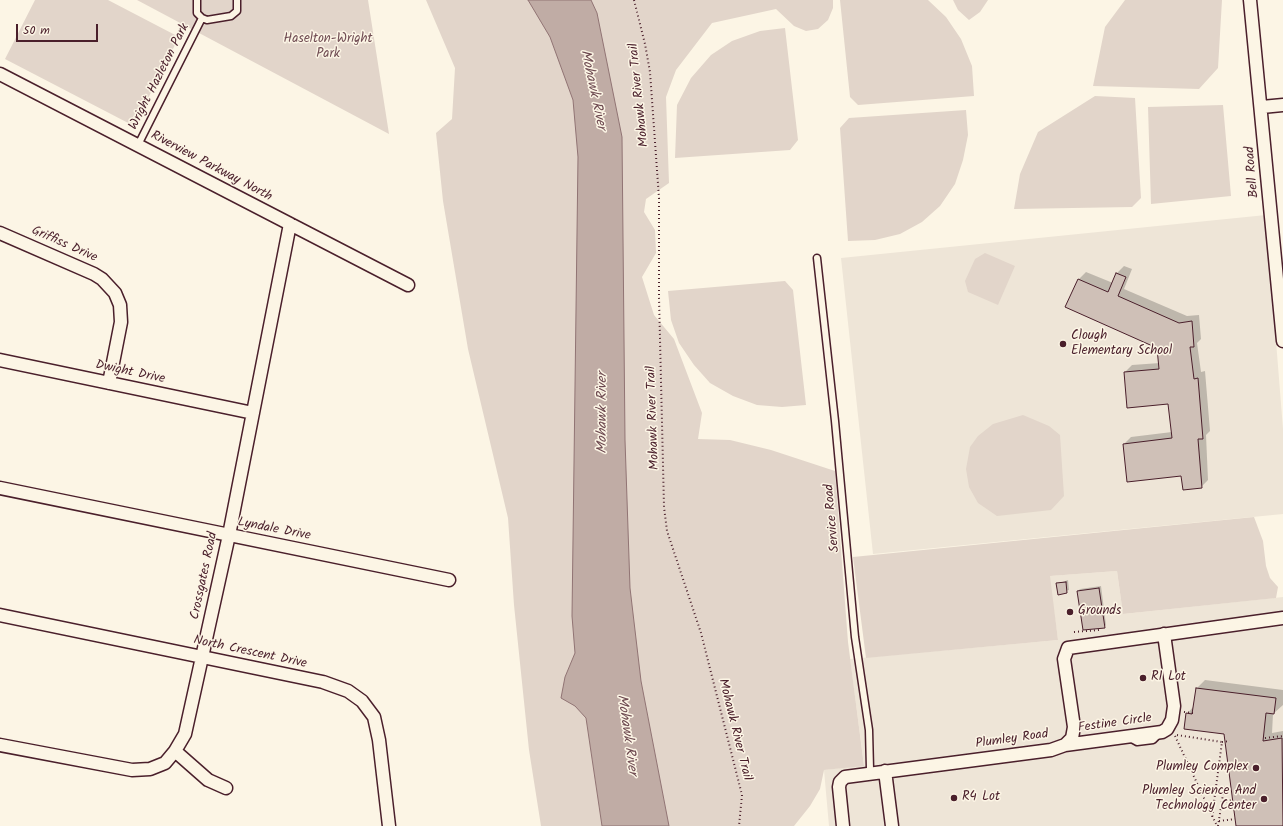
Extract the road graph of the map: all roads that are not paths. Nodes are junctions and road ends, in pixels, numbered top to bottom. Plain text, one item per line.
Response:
1 (197, 0) edge
2 (237, 0) edge
3 (1250, 0) edge
4 (202, 18) junction
5 (0, 74) edge
6 (1283, 105) edge
7 (1262, 107) junction
8 (138, 145) junction
9 (290, 224) junction
10 (1278, 229) edge
11 (0, 233) edge
12 (817, 258) dead end
13 (408, 285) dead end
14 (1283, 341) edge
15 (0, 360) edge
16 (109, 383) junction
17 (253, 413) junction
18 (0, 488) edge
19 (229, 536) junction
20 (449, 580) dead end
21 (0, 615) edge
22 (1283, 618) edge
23 (1164, 634) junction
24 (202, 657) junction
25 (0, 745) edge
26 (1065, 745) junction
27 (176, 751) junction
28 (885, 771) junction
29 (867, 774) junction
30 (226, 788) dead end
31 (389, 826) edge
32 (843, 826) edge
33 (892, 826) edge

1 - 4 lane, Wright Hazleton Park
2 - 4 lane, Wright Hazleton Park
3 - 7 street, Bell Road
4 - 8 lane, Wright Hazleton Park
5 - 8 street, Riverview Parkway North
6 - 7 street
7 - 10 street, Bell Road
8 - 9 street, Riverview Parkway North
9 - 13 street, Riverview Parkway North
9 - 17 street, Crossgates Road
10 - 14 street, Bell Road
11 - 16 street, Griffiss Drive
12 - 29 lane, Service Road
15 - 16 street, Dwight Drive
16 - 17 street, Dwight Drive
17 - 19 street, Crossgates Road
18 - 19 street, Lyndale Drive
19 - 20 street, Lyndale Drive
19 - 24 street, Crossgates Road
21 - 24 street, North Crescent Drive
22 - 23 street, Plumley Road
23 - 26 street, Plumley Road
23 - 26 street, Festine Circle
24 - 27 street, Crossgates Road
24 - 31 street, North Crescent Drive
25 - 27 street, Crossgates Road
26 - 28 street, Plumley Road
27 - 30 street
28 - 29 street, Plumley Road
28 - 33 street
29 - 32 street, Plumley Road

